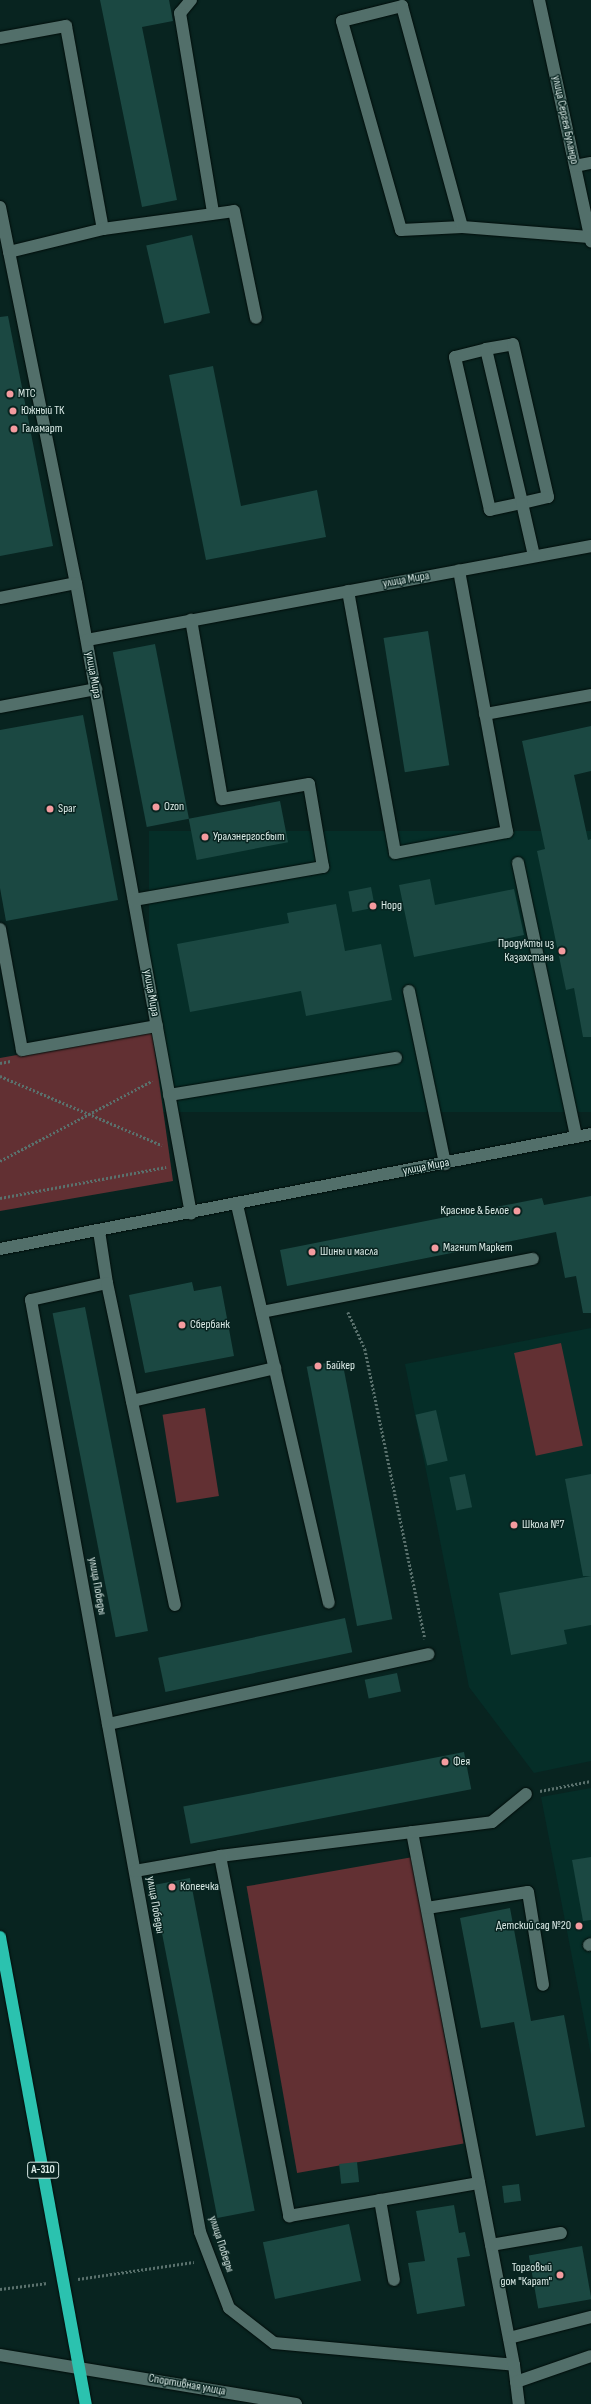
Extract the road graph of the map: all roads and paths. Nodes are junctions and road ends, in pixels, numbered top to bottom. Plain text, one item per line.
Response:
1 (191, 0) edge
2 (539, 0) edge
3 (0, 38) edge
4 (591, 163) edge
5 (575, 166) junction
6 (0, 207) edge
7 (214, 213) junction
8 (462, 227) junction
9 (103, 229) junction
10 (591, 239) edge
11 (9, 252) junction
12 (256, 318) dead end
13 (486, 349) junction
14 (522, 503) junction
15 (591, 546) edge
16 (534, 556) junction
17 (459, 570) junction
18 (76, 584) junction
19 (348, 591) junction
20 (0, 598) edge
21 (191, 620) junction
22 (87, 640) junction
23 (96, 689) junction
24 (591, 695) edge
25 (0, 708) edge
26 (485, 714) junction
27 (518, 863) dead end
28 (134, 900) junction
29 (0, 929) edge
30 (409, 991) dead end
31 (157, 1026) junction
32 (396, 1058) dead end
33 (16, 1060) dead end
34 (0, 1063) edge
35 (0, 1076) edge
36 (157, 1086) dead end
37 (170, 1095) junction
38 (89, 1114) junction
39 (591, 1134) edge
40 (576, 1137) junction
41 (165, 1139) dead end
42 (169, 1160) dead end
43 (0, 1161) edge
44 (445, 1164) junction
45 (0, 1198) edge
46 (237, 1205) junction
47 (191, 1214) junction
48 (99, 1231) junction
49 (0, 1249) edge
50 (533, 1259) dead end
51 (107, 1283) junction
52 (341, 1296) junction
53 (262, 1312) junction
54 (275, 1368) junction
55 (132, 1401) junction
56 (329, 1603) dead end
57 (175, 1605) dead end
58 (428, 1654) joint
59 (108, 1724) junction
60 (591, 1781) edge
61 (526, 1794) joint
62 (412, 1832) junction
63 (220, 1856) junction
64 (135, 1871) junction
65 (427, 1908) junction
66 (0, 1937) edge
67 (543, 1985) dead end
68 (479, 2183) junction
69 (380, 2200) junction
70 (561, 2233) dead end
71 (491, 2245) junction
72 (210, 2260) junction
73 (394, 2280) dead end
74 (63, 2281) junction
75 (0, 2289) edge
76 (591, 2317) edge
77 (509, 2338) junction
78 (0, 2355) edge
79 (591, 2356) edge
80 (514, 2365) junction
81 (79, 2366) junction
82 (516, 2382) junction
83 (86, 2404) edge
84 (296, 2404) edge
85 (519, 2404) edge

1 - 7 street
2 - 5 street, улица Сергея Буландо
3 - 9 street
4 - 5 street
5 - 10 street, улица Сергея Буландо
6 - 11 street
7 - 9 street
7 - 12 street
8 - 8 street
8 - 10 street
9 - 11 street
11 - 18 street
13 - 14 street
13 - 14 street
13 - 14 street
14 - 16 street
15 - 16 street, улица Мира
16 - 17 street, улица Мира
17 - 19 street, улица Мира
17 - 26 street
18 - 20 street
18 - 22 street
19 - 21 street, улица Мира
19 - 26 street
21 - 22 street, улица Мира
21 - 28 street
22 - 23 street, улица Мира
23 - 25 street
23 - 28 street, улица Мира
24 - 26 street
27 - 40 street
28 - 31 street, улица Мира
29 - 31 street
30 - 44 street
31 - 37 street, улица Мира
32 - 37 street
33 - 34 path
35 - 38 path
36 - 38 path
37 - 47 street, улица Мира
38 - 41 path
38 - 43 path
39 - 40 street, улица Мира
40 - 44 street, улица Мира
42 - 45 path
44 - 46 street, улица Мира
46 - 47 street, улица Мира
46 - 53 street
47 - 48 street, улица Мира
48 - 49 street, улица Мира
48 - 51 street
50 - 52 street
51 - 55 street
51 - 59 street, улица Победы
52 - 53 street
52 - 58 path
53 - 54 street
54 - 55 street
54 - 56 street
55 - 57 street
58 - 59 street
59 - 64 street, улица Победы
60 - 61 path
61 - 62 street
62 - 63 street
62 - 65 street
63 - 64 street
63 - 69 street
64 - 72 street, улица Победы
65 - 67 street
65 - 68 street
66 - 74 highway, А-310
68 - 69 street
68 - 71 street
69 - 73 street
70 - 71 street
71 - 77 street
72 - 74 path
72 - 80 street, улица Победы
74 - 75 path
74 - 81 highway, А-310
76 - 77 street
77 - 80 street
78 - 81 street, Спортивная улица
79 - 82 street
80 - 82 street
81 - 83 highway, А-310
81 - 84 street, Спортивная улица
82 - 85 street

